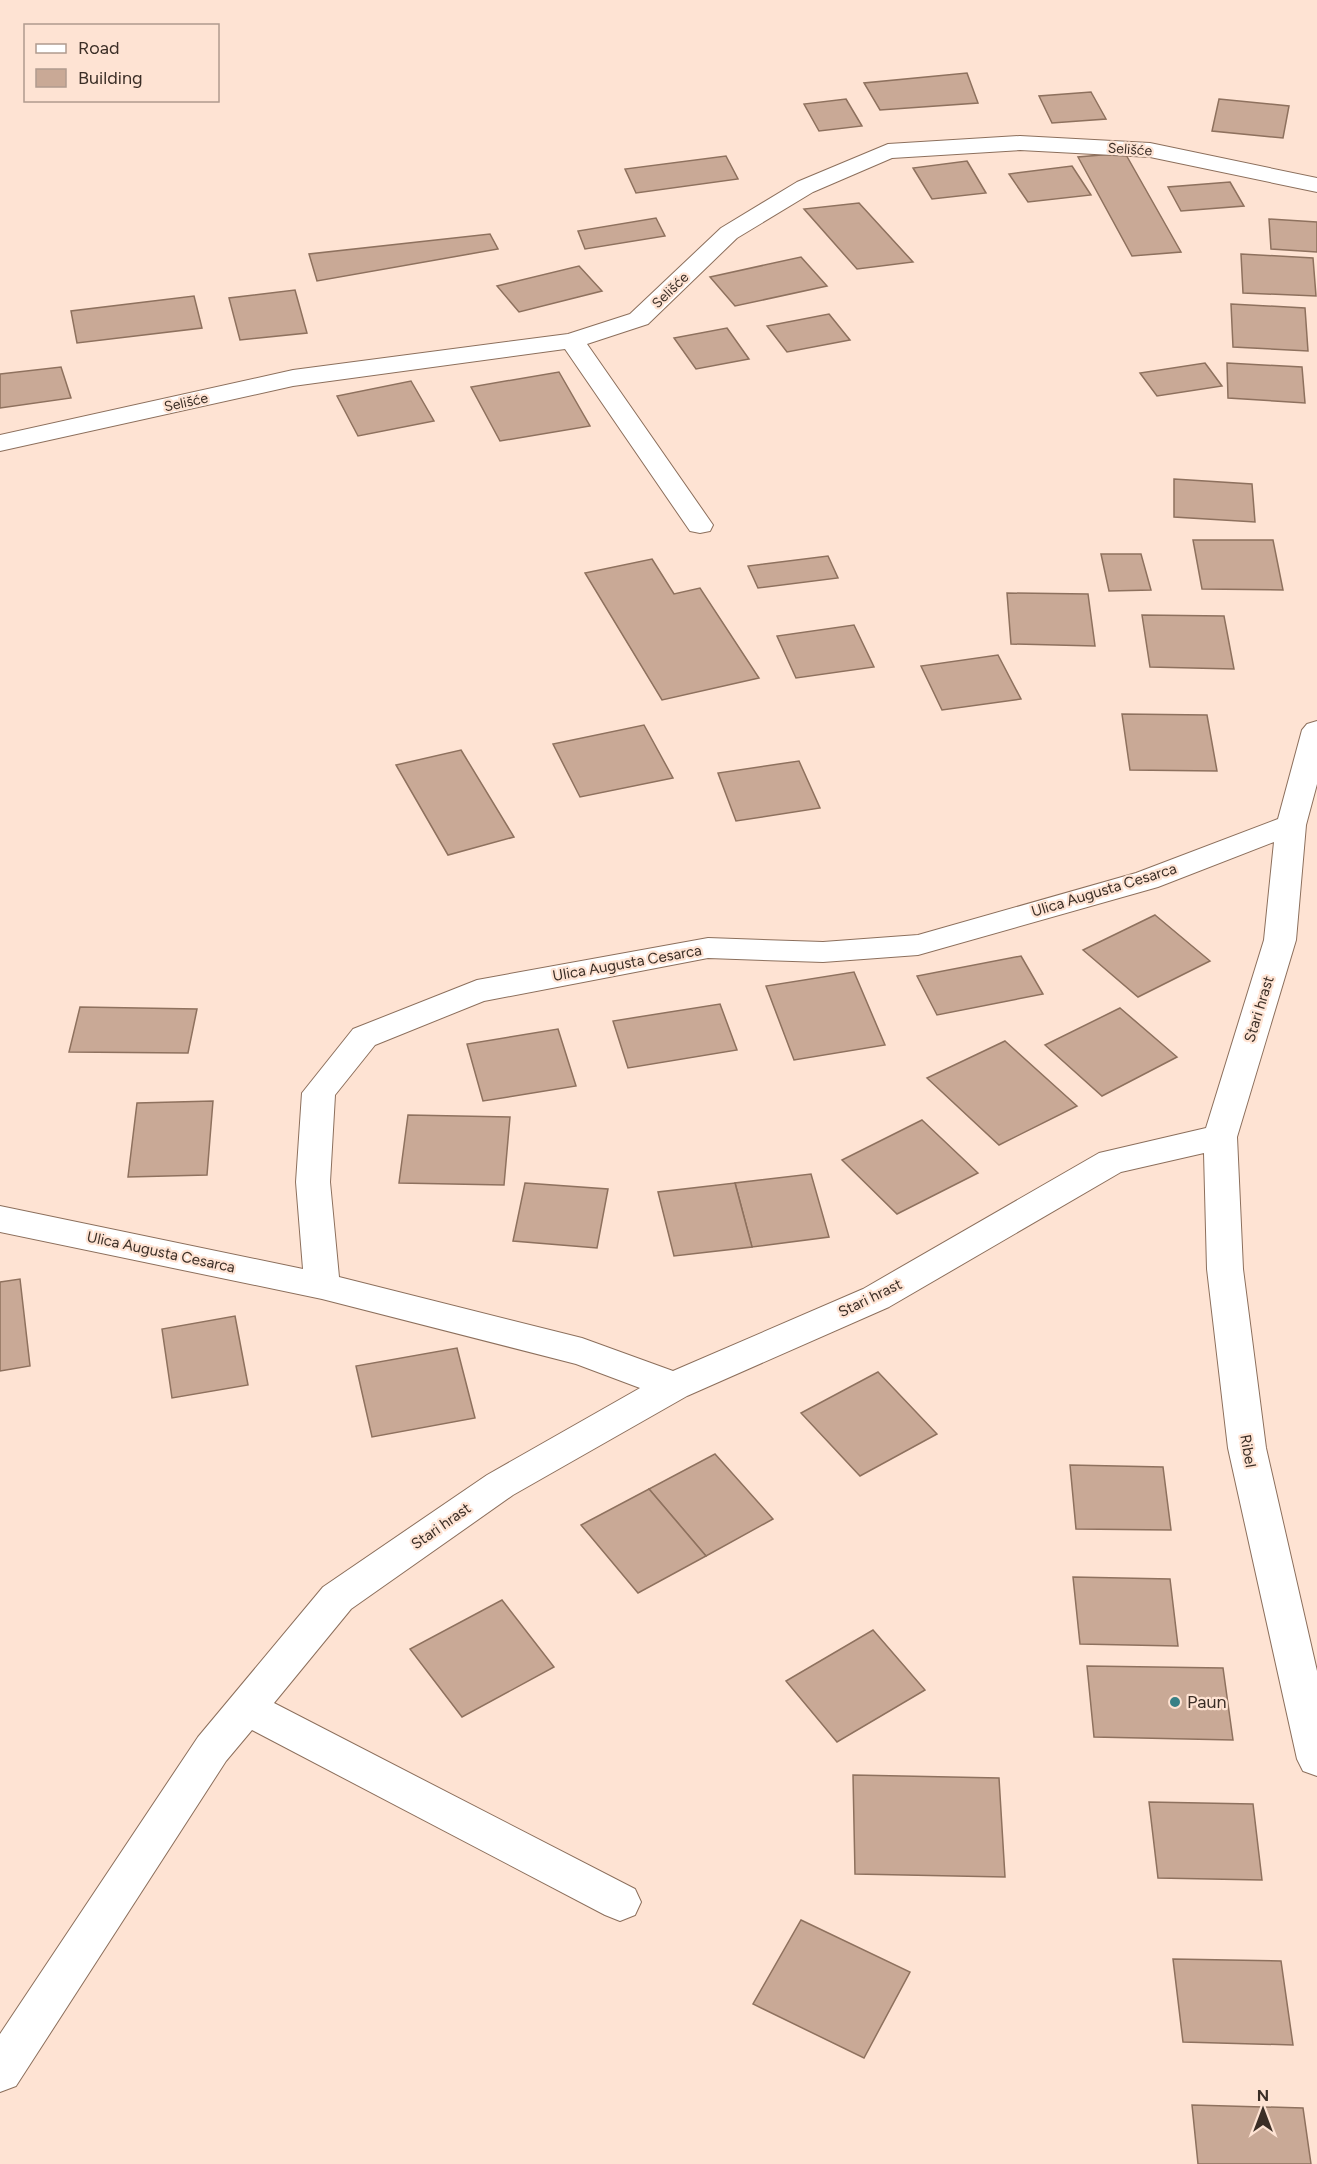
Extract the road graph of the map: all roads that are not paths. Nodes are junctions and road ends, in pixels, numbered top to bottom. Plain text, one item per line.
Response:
1 (1317, 185) edge
2 (572, 341) junction
3 (0, 443) edge
4 (700, 525) dead end
5 (1317, 730) edge
6 (1291, 825) junction
7 (1220, 1137) junction
8 (0, 1218) edge
9 (322, 1286) junction
10 (674, 1386) junction
11 (246, 1708) junction
12 (1317, 1759) edge
13 (620, 1902) dead end
14 (0, 2072) edge

1 - 2 street, Selišće
2 - 3 street, Selišće
2 - 4 street
5 - 6 street, Stari hrast
6 - 7 street, Stari hrast
6 - 9 street, Ulica Augusta Cesarca
7 - 10 street, Stari hrast
7 - 12 street, Ribel
8 - 9 street, Ulica Augusta Cesarca
9 - 10 street, Ulica Augusta Cesarca
10 - 11 street, Stari hrast
11 - 13 street
11 - 14 street, Stari hrast

